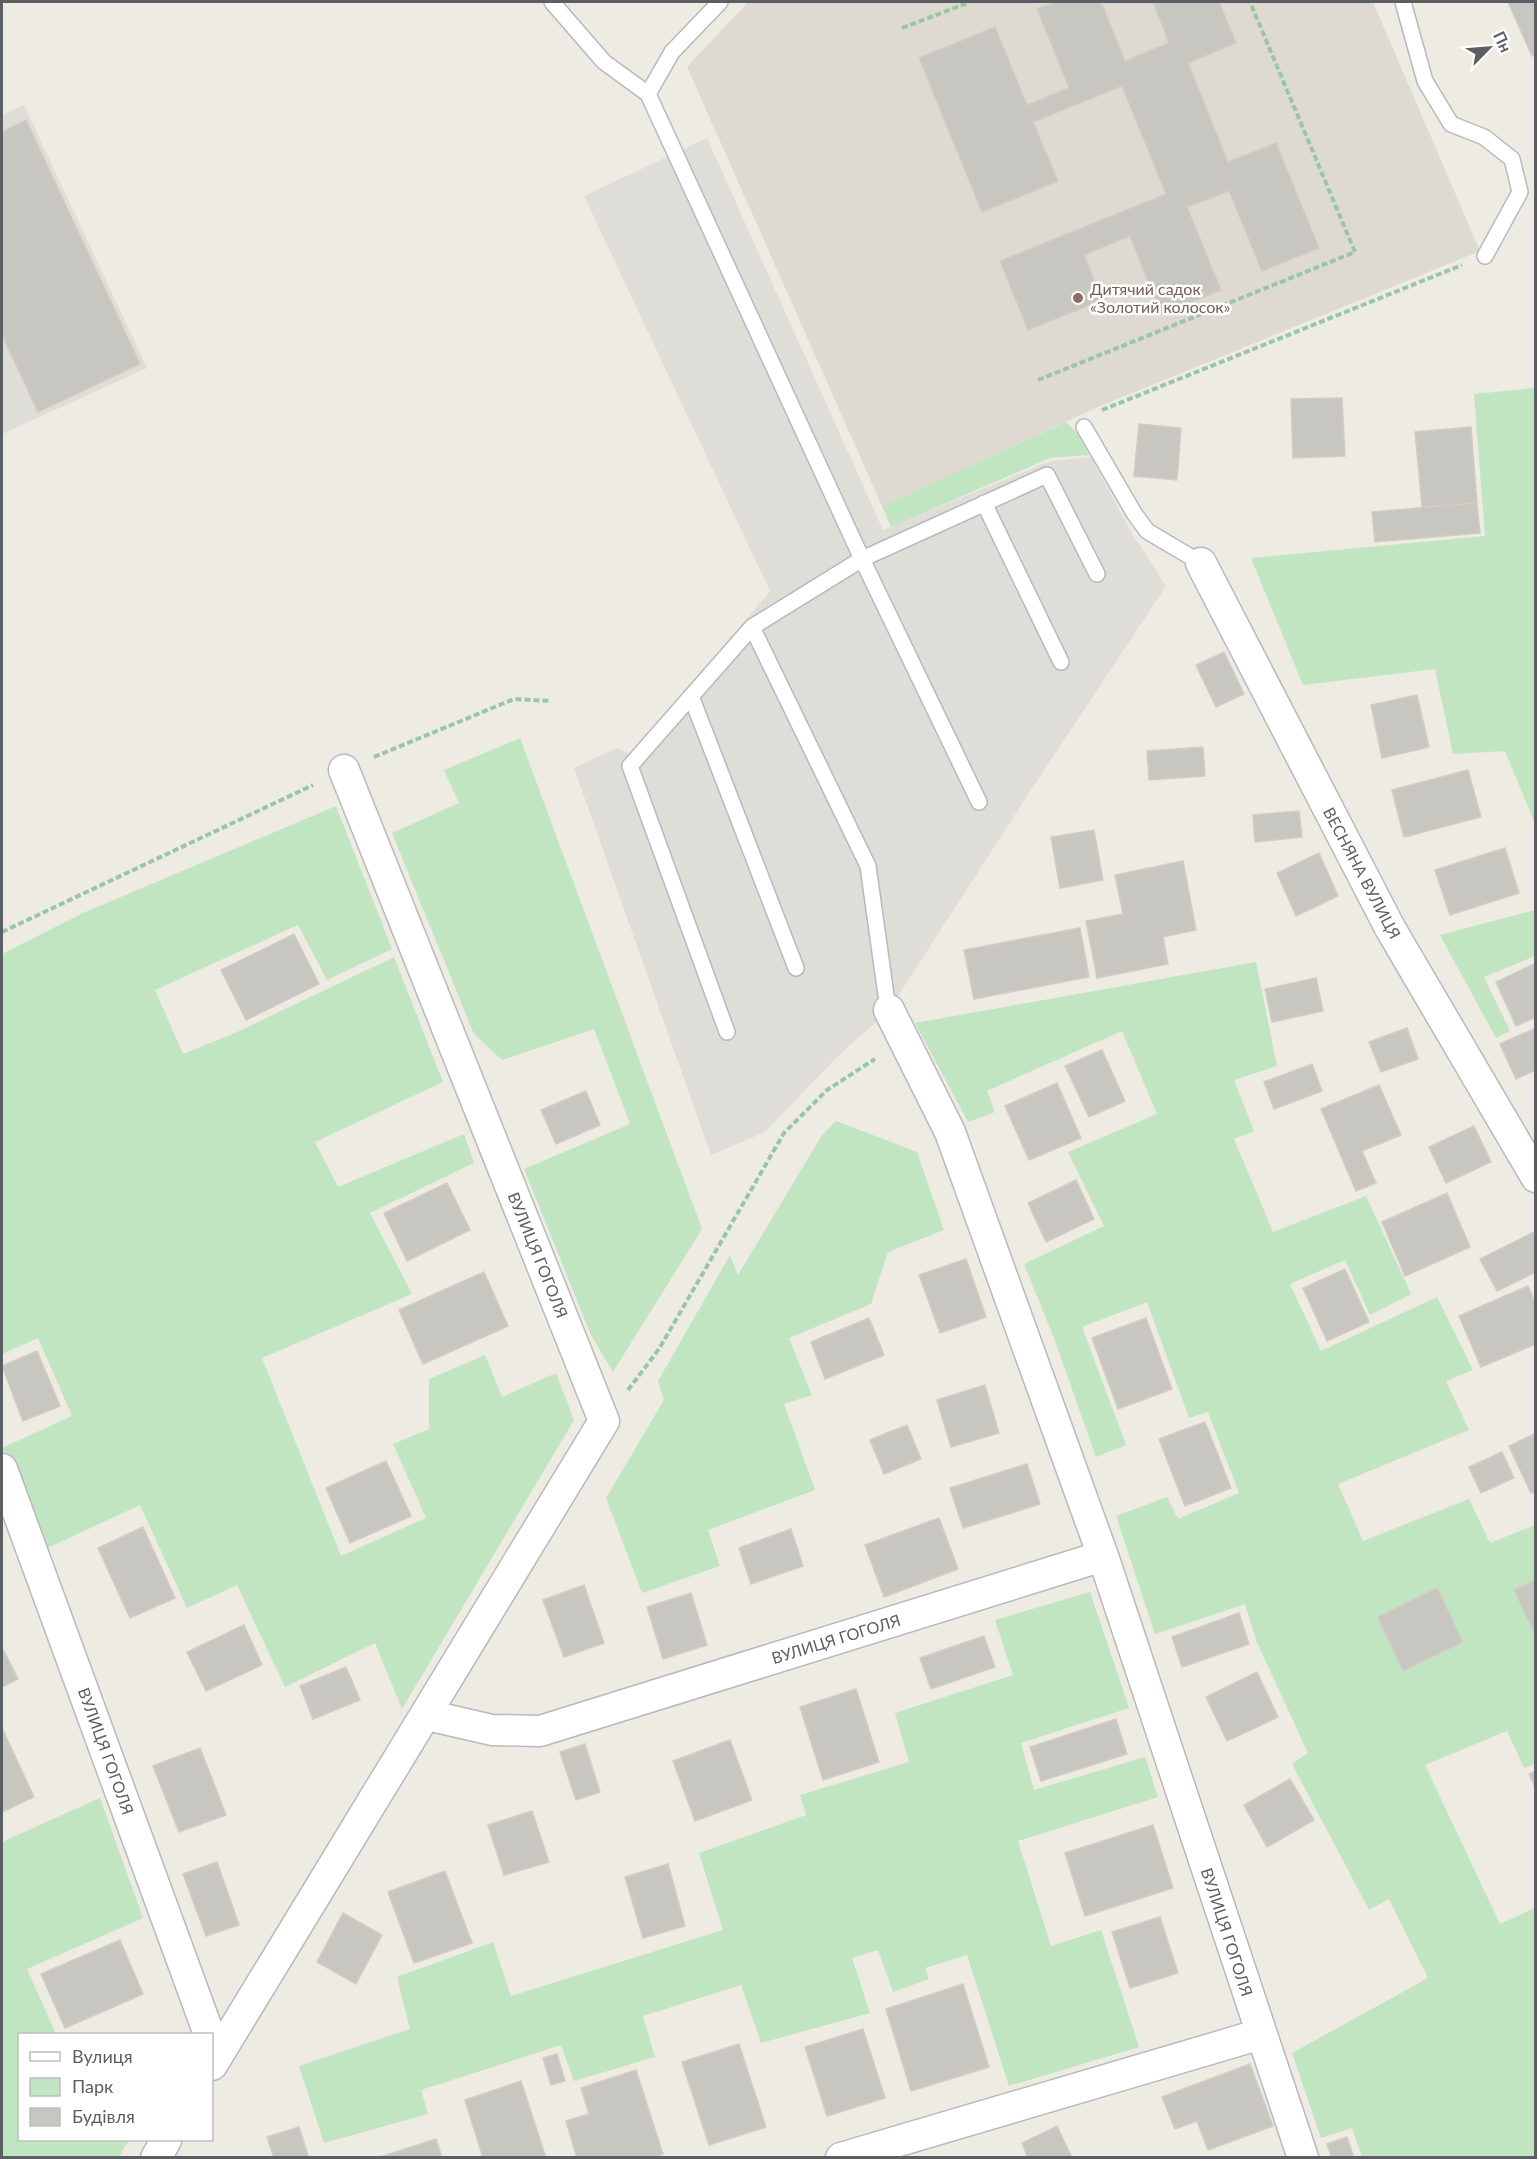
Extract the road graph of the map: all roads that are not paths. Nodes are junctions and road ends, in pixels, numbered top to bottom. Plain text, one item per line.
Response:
1 (552, 2) edge
2 (720, 2) edge
3 (1403, 2) edge
4 (648, 94) junction
5 (1485, 256) road end
6 (1084, 427) road end
7 (984, 503) junction
8 (862, 559) junction
9 (1201, 563) joint
10 (1097, 574) dead end
11 (752, 627) junction
12 (1061, 662) dead end
13 (691, 696) junction
14 (344, 770) road end
15 (980, 802) dead end
16 (796, 968) dead end
17 (888, 1003) joint
18 (728, 1032) dead end
19 (1536, 1177) edge
20 (2, 1469) edge
21 (1103, 1556) junction
22 (427, 1715) junction
23 (206, 2033) edge
24 (1261, 2034) junction
25 (213, 2047) edge
26 (165, 2141) edge
27 (156, 2157) edge
28 (841, 2157) edge
29 (1303, 2157) edge

1 - 4 lane
2 - 4 lane
3 - 5 lane
4 - 8 lane
6 - 9 lane
7 - 8 lane
7 - 10 lane
7 - 12 lane
8 - 11 lane
8 - 15 lane
9 - 19 street, ВЕСНЯНА ВУЛИЦЯ
11 - 13 lane
11 - 17 lane
13 - 16 lane
13 - 18 lane
14 - 22 street, ВУЛИЦЯ ГОГОЛЯ
17 - 21 street, ВУЛИЦЯ ГОГОЛЯ
20 - 23 street, ВУЛИЦЯ ГОГОЛЯ
21 - 22 street, ВУЛИЦЯ ГОГОЛЯ
21 - 24 street, ВУЛИЦЯ ГОГОЛЯ
22 - 25 street, ВУЛИЦЯ ГОГОЛЯ
24 - 28 street
24 - 29 street, ВУЛИЦЯ ГОГОЛЯ
26 - 27 street

